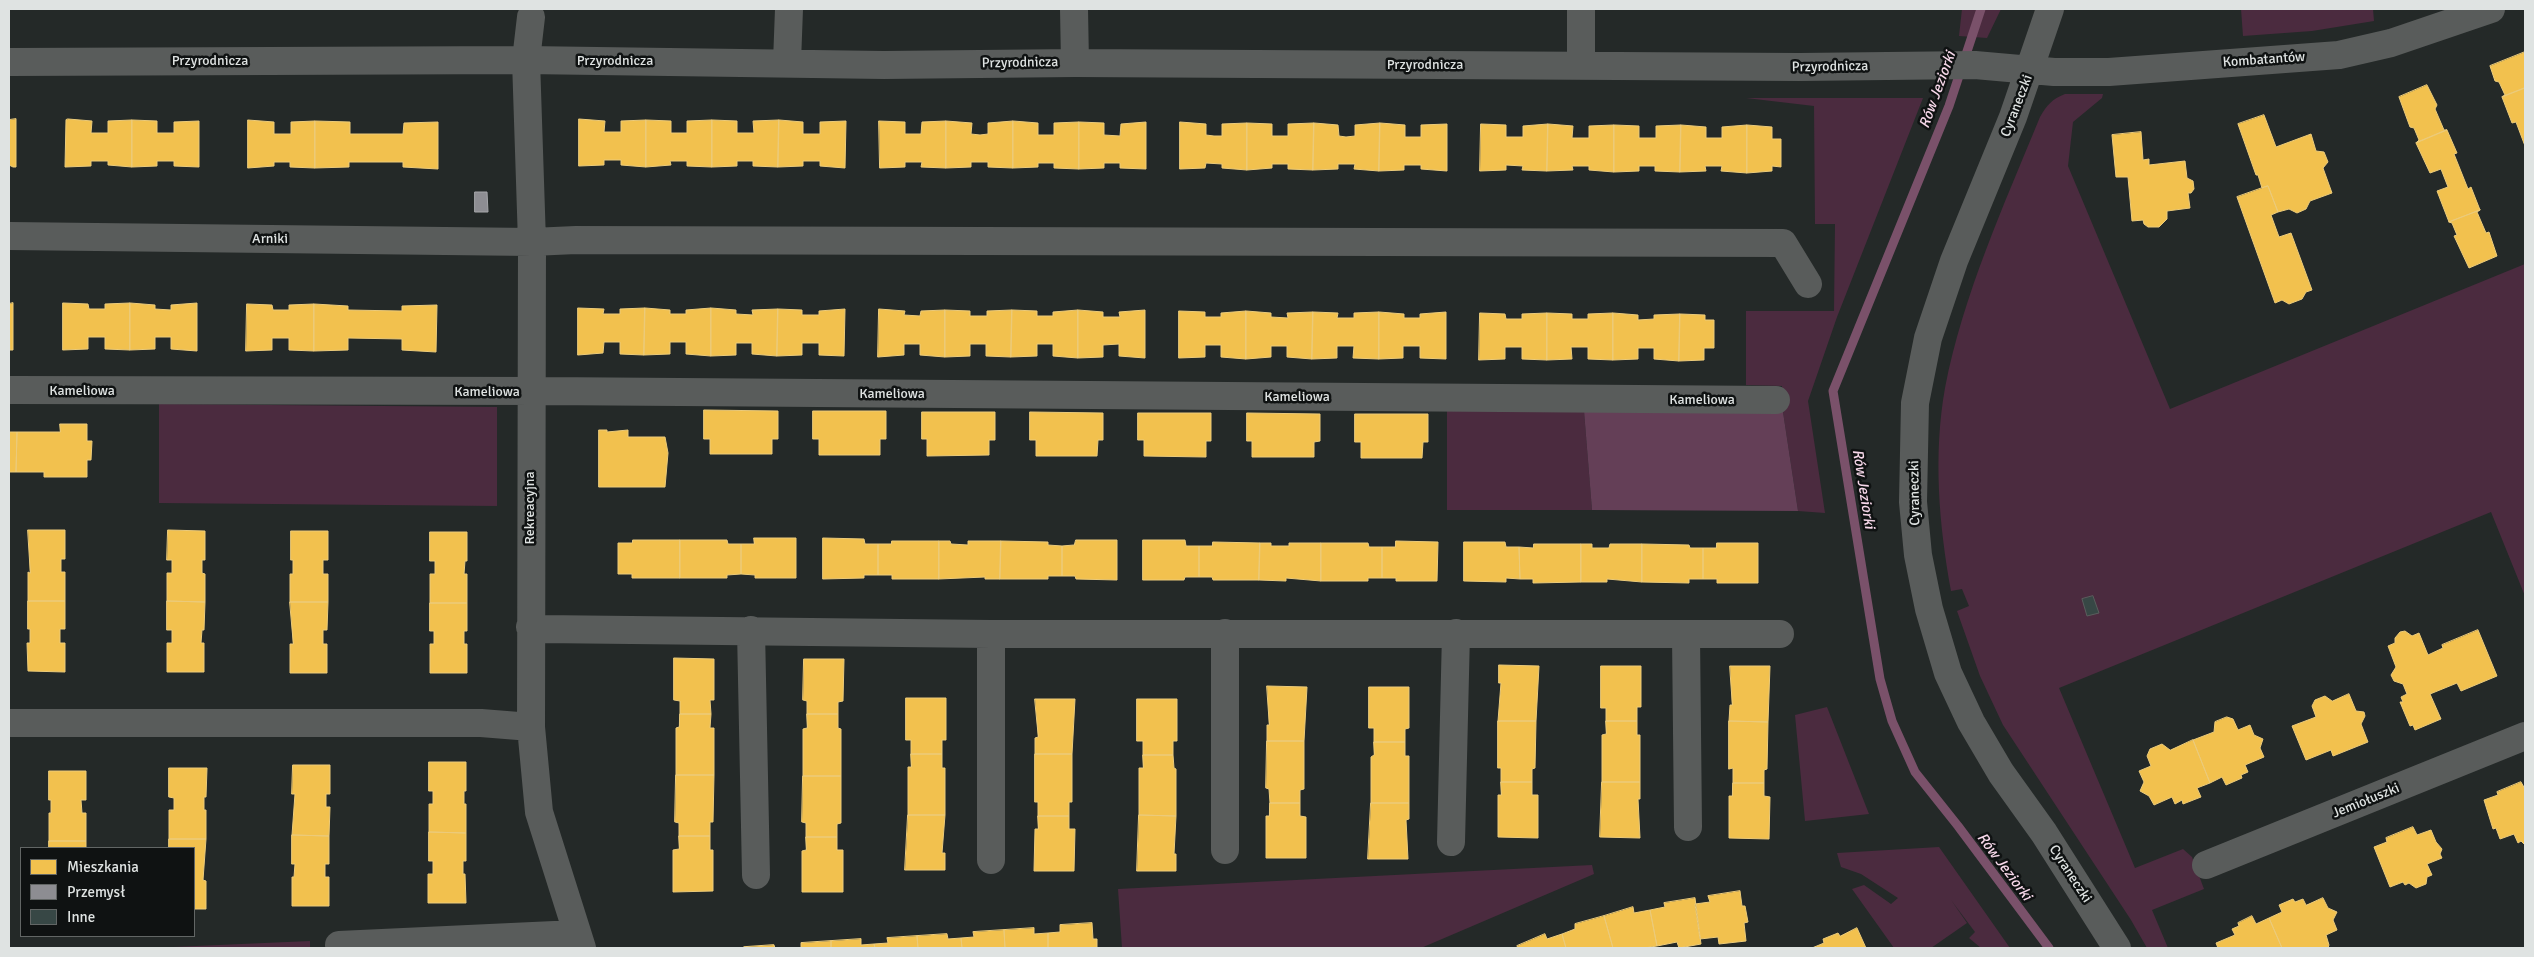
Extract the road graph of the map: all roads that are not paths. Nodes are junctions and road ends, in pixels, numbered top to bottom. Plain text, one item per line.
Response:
1 (789, 9) edge
2 (1074, 9) edge
3 (1581, 9) edge
4 (2050, 9) edge
5 (2491, 9) edge
6 (531, 17) dead end
7 (526, 60) junction
8 (9, 62) edge
9 (787, 62) junction
10 (1075, 63) junction
11 (1580, 66) junction
12 (2030, 70) junction
13 (9, 236) edge
14 (532, 242) junction
15 (1808, 284) dead end
16 (9, 390) edge
17 (530, 393) junction
18 (1776, 400) dead end
19 (530, 627) junction
20 (751, 630) junction
21 (1225, 633) junction
22 (991, 634) junction
23 (1456, 634) junction
24 (1780, 634) dead end
25 (1686, 635) junction
26 (9, 723) edge
27 (531, 727) junction
28 (2525, 736) edge
29 (1688, 827) dead end
30 (1451, 842) dead end
31 (1225, 850) dead end
32 (991, 860) dead end
33 (2206, 865) dead end
34 (756, 875) dead end
35 (579, 941) edge
36 (339, 946) dead end
37 (2117, 948) edge

1 - 9 street
2 - 10 street
3 - 11 street
4 - 12 street, Cyraneczki
5 - 12 street, Kombatantów
6 - 7 street, Rekreacyjna
7 - 8 street, Przyrodnicza
7 - 9 street, Przyrodnicza
7 - 14 street, Rekreacyjna
9 - 10 street, Przyrodnicza
10 - 11 street, Przyrodnicza
11 - 12 street, Przyrodnicza
12 - 37 street, Cyraneczki
13 - 14 street, Arniki
14 - 15 street, Arniki
14 - 17 street, Rekreacyjna
16 - 17 street, Kameliowa
17 - 18 street, Kameliowa
17 - 19 street, Rekreacyjna
19 - 20 street
19 - 27 street, Rekreacyjna
20 - 22 street
20 - 34 street
21 - 22 street
21 - 23 street
21 - 31 street
22 - 32 street
23 - 25 street
23 - 30 street
24 - 25 street
25 - 29 street
26 - 27 street
27 - 35 street, Rekreacyjna
28 - 33 street, Jemiołuszki
35 - 36 street

